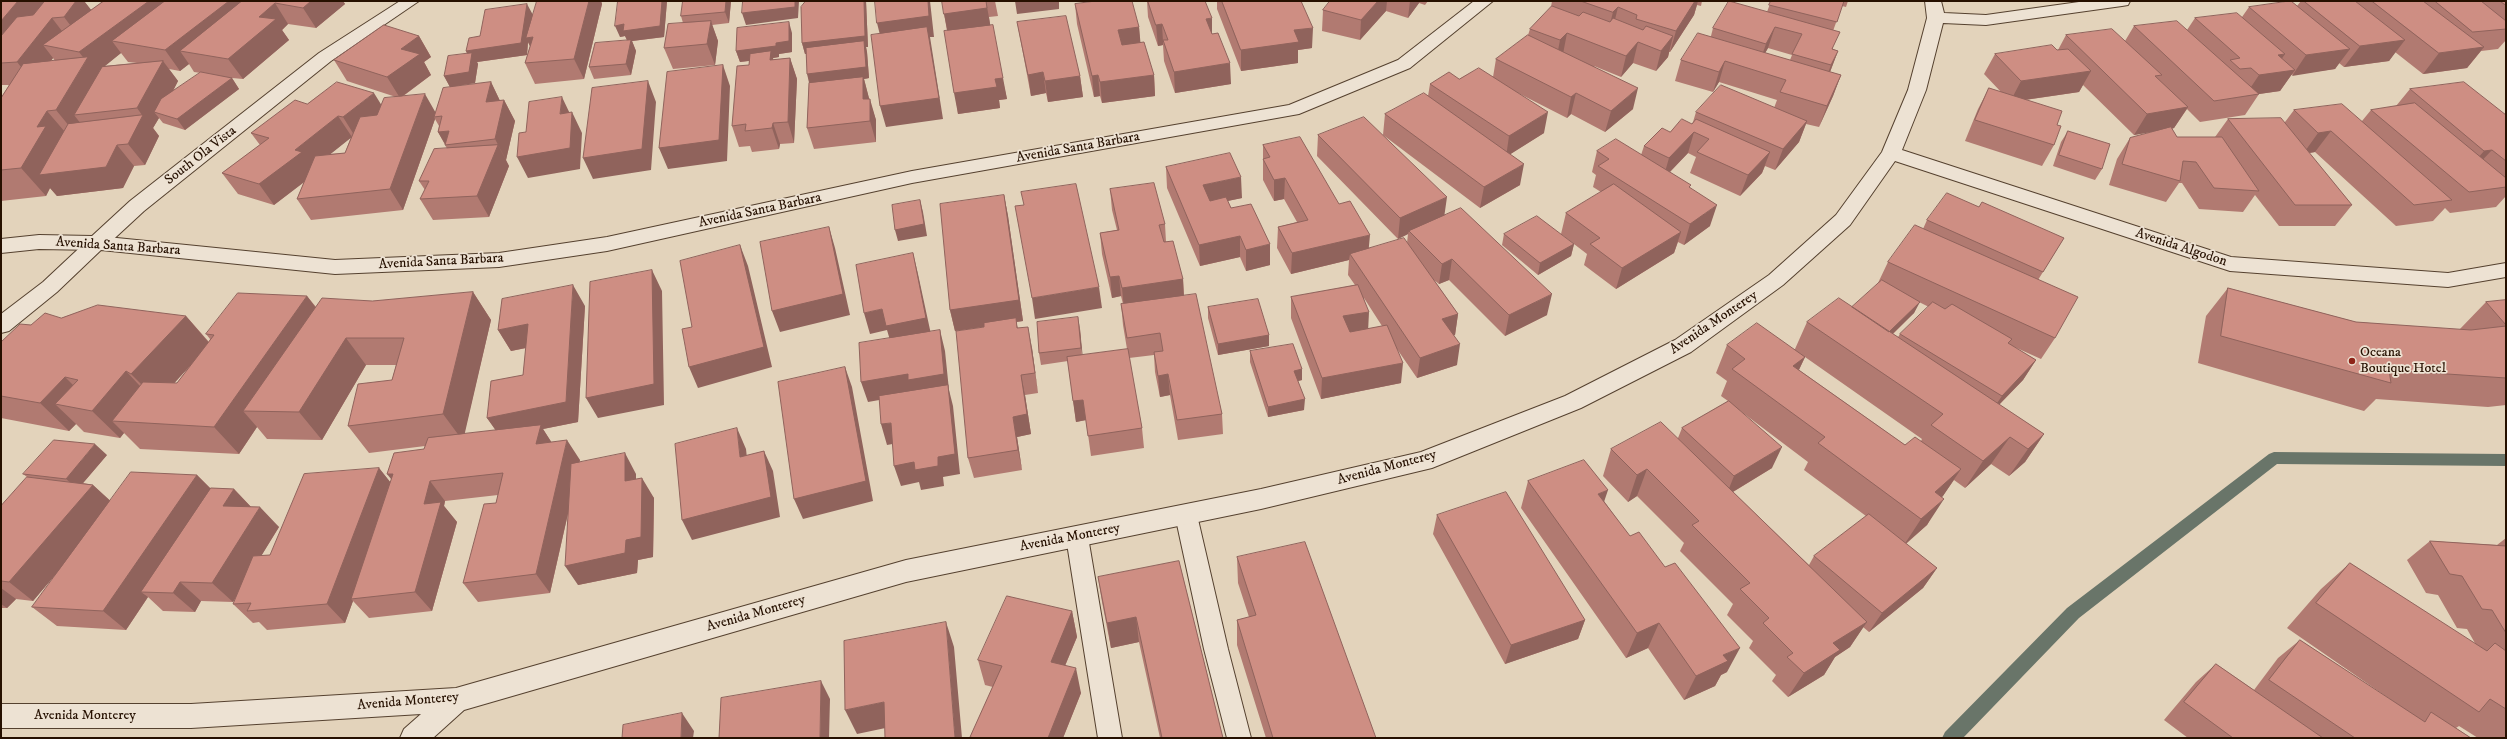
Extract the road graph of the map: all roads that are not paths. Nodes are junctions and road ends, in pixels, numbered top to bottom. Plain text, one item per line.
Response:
1 (411, 1) edge
2 (1485, 1) edge
3 (2122, 1) edge
4 (1934, 10) edge
5 (1891, 153) junction
6 (97, 244) junction
7 (1, 246) edge
8 (2506, 270) edge
9 (1, 325) edge
10 (1186, 515) junction
11 (1077, 537) junction
12 (456, 700) junction
13 (1, 716) edge
14 (414, 738) edge
15 (1110, 738) edge
16 (1239, 738) edge

1 - 6 street, South Ola Vista
2 - 6 street, Avenida Santa Barbara
3 - 4 street
4 - 5 street, Avenida Monterey
5 - 8 street, Avenida Algodon
5 - 10 street, Avenida Monterey
6 - 7 street, Avenida Santa Barbara
6 - 9 street, South Ola Vista
10 - 11 street, Avenida Monterey
10 - 16 lane
11 - 12 street, Avenida Monterey
11 - 15 lane
12 - 13 street, Avenida Monterey
12 - 14 street

